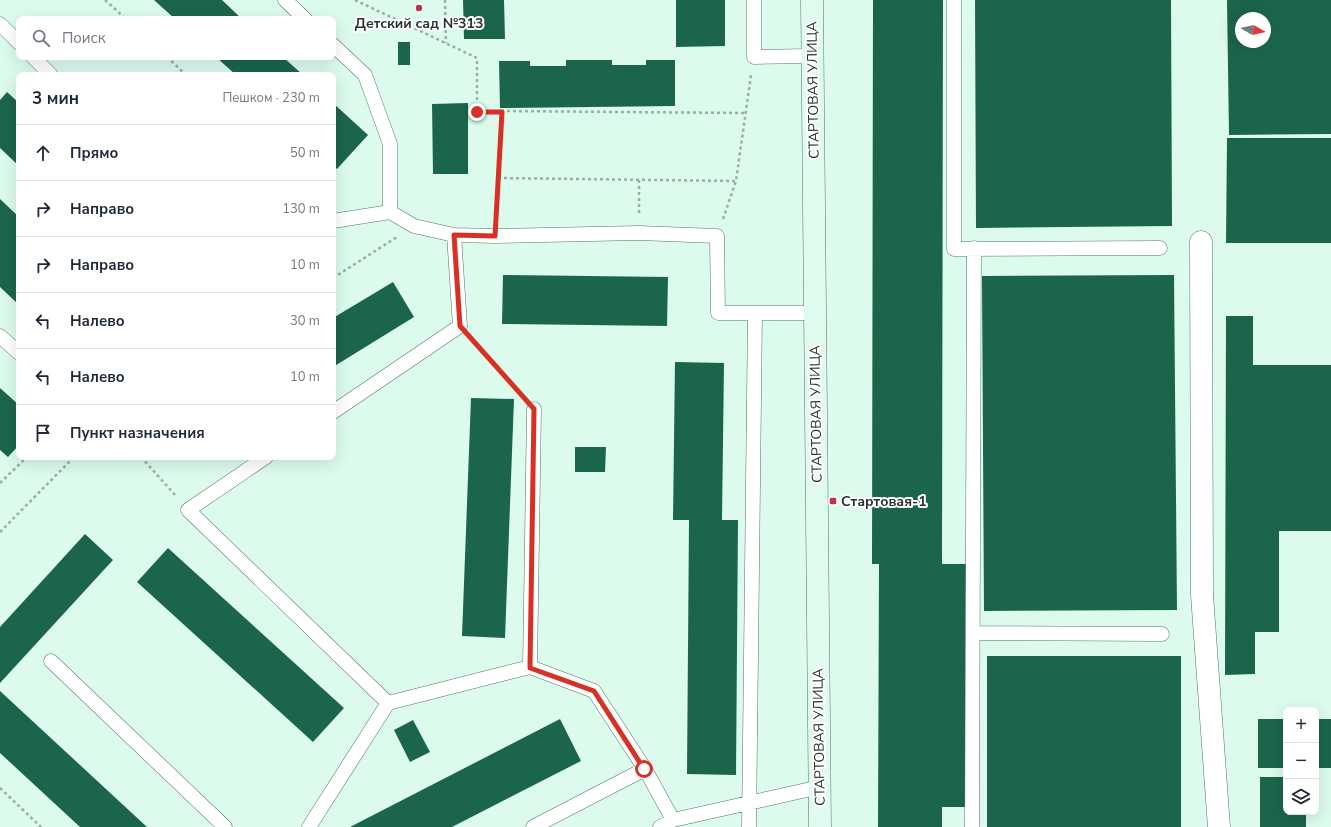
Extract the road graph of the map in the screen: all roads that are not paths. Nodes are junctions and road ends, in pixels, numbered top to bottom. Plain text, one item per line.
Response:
1 (285, 0) edge
2 (754, 0) edge
3 (812, 0) edge
4 (954, 0) edge
5 (302, 16) edge
6 (0, 24) edge
7 (16, 40) edge
8 (336, 48) edge
9 (812, 56) junction
10 (37, 60) edge
11 (49, 72) edge
12 (390, 212) junction
13 (336, 221) edge
14 (454, 235) junction
15 (1201, 242) dead end
16 (974, 248) junction
17 (1160, 248) dead end
18 (755, 313) junction
19 (815, 313) junction
20 (0, 336) edge
21 (16, 350) edge
22 (534, 409) road end
23 (336, 410) edge
24 (262, 460) edge
25 (973, 633) junction
26 (1162, 634) dead end
27 (51, 661) dead end
28 (530, 668) junction
29 (388, 703) junction
30 (644, 769) junction
31 (820, 787) junction
32 (749, 802) junction
33 (666, 824) edge
34 (225, 827) edge
35 (309, 827) edge
36 (533, 827) edge
37 (749, 827) edge
38 (820, 827) edge
39 (972, 827) edge
40 (1219, 827) edge

1 - 5 lane
2 - 9 lane
3 - 9 street, СТАРТОВАЯ УЛИЦА
4 - 16 lane
6 - 7 lane
8 - 12 lane
9 - 19 street, СТАРТОВАЯ УЛИЦА
10 - 11 lane
12 - 13 lane
12 - 14 lane
14 - 18 lane
14 - 23 lane
15 - 40 street
16 - 17 lane
16 - 25 lane
18 - 19 lane
18 - 32 lane
19 - 31 street, СТАРТОВАЯ УЛИЦА
20 - 21 lane
22 - 28 lane
24 - 29 lane
25 - 26 lane
25 - 39 lane
27 - 34 lane
28 - 29 lane
28 - 30 lane
29 - 35 lane
30 - 33 lane
30 - 36 lane
31 - 32 lane
31 - 38 street, СТАРТОВАЯ УЛИЦА
32 - 33 lane
32 - 37 lane

